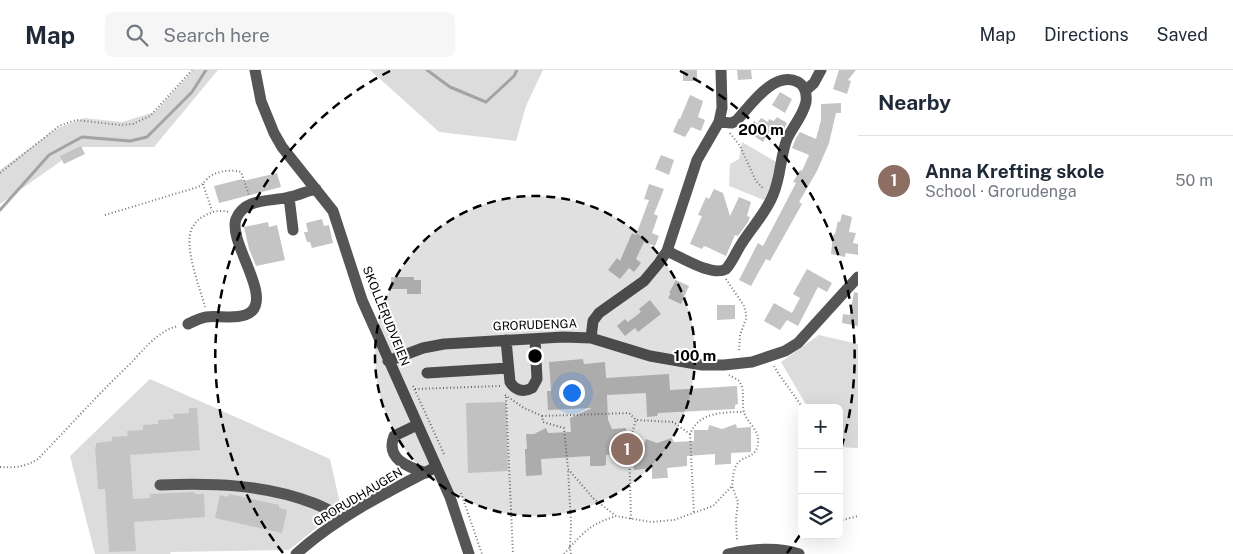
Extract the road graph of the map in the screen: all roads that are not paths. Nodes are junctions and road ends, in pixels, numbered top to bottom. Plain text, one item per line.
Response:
1 (255, 70) edge
2 (721, 70) edge
3 (821, 70) edge
4 (806, 90) junction
5 (723, 123) junction
6 (316, 189) junction
7 (289, 197) junction
8 (293, 230) dead end
9 (667, 251) junction
10 (858, 278) edge
11 (188, 324) road end
12 (591, 338) junction
13 (535, 339) junction
14 (506, 340) junction
15 (388, 360) junction
16 (508, 368) junction
17 (427, 373) dead end
18 (417, 426) junction
19 (436, 467) junction
20 (426, 473) junction
21 (160, 485) dead end
22 (344, 518) junction
23 (733, 553) edge
24 (793, 553) edge
25 (296, 554) edge
26 (469, 554) edge

1 - 6 street, SKOLLERUDVEIEN
2 - 5 street
3 - 4 street
4 - 5 street
4 - 9 street
5 - 9 street
6 - 7 street
6 - 15 street, SKOLLERUDVEIEN
7 - 8 street
7 - 11 street
9 - 12 street
10 - 12 street, GRORUDENGA
12 - 13 street, GRORUDENGA
13 - 14 street, GRORUDENGA
13 - 16 street
14 - 15 street, GRORUDENGA
14 - 16 street
15 - 18 street, SKOLLERUDVEIEN
16 - 17 street
18 - 19 street, SKOLLERUDVEIEN
18 - 20 street
19 - 20 street, GRORUDHAUGEN
19 - 26 street, SKOLLERUDVEIEN
20 - 22 street, GRORUDHAUGEN
21 - 22 street
22 - 25 street, GRORUDHAUGEN
23 - 24 street

